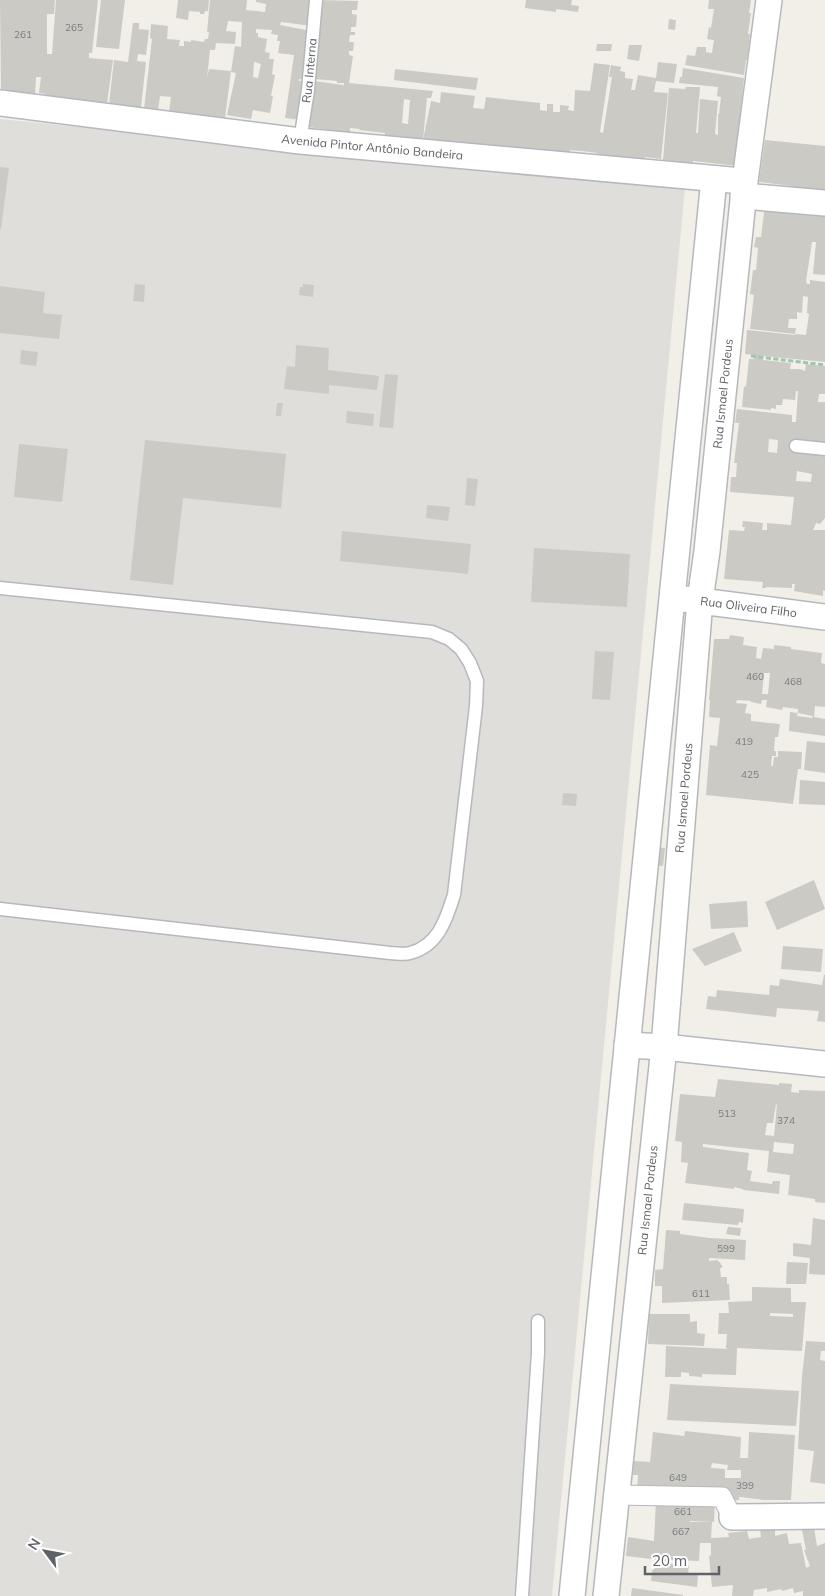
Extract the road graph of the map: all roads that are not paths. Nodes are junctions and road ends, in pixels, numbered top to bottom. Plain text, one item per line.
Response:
1 (316, 0) edge
2 (769, 0) edge
3 (0, 103) edge
4 (300, 141) junction
5 (714, 179) junction
6 (744, 189) junction
7 (825, 203) edge
8 (796, 446) dead end
9 (825, 449) edge
10 (0, 588) edge
11 (672, 598) junction
12 (700, 600) junction
13 (825, 617) edge
14 (0, 909) edge
15 (627, 1045) junction
16 (664, 1047) junction
17 (825, 1064) edge
18 (538, 1322) dead end
19 (617, 1495) junction
20 (825, 1516) edge
21 (732, 1517) joint
22 (522, 1596) edge
23 (572, 1596) edge
24 (606, 1596) edge

1 - 4 lane, Rua Interna
2 - 6 street, Rua Ismael Pordeus
3 - 4 street, Avenida Pintor Antônio Bandeira
4 - 5 street, Avenida Pintor Antônio Bandeira
5 - 6 street, Avenida Pintor Antônio Bandeira
5 - 11 street
6 - 7 street, Avenida Pintor Antônio Bandeira
6 - 12 street, Rua Ismael Pordeus
8 - 9 lane
10 - 14 lane
11 - 12 street, Rua Oliveira Filho
11 - 15 street
12 - 13 street, Rua Oliveira Filho
12 - 16 street, Rua Ismael Pordeus
15 - 16 street
15 - 23 street
16 - 17 street
16 - 19 street, Rua Ismael Pordeus
18 - 22 lane
19 - 21 street
19 - 24 street, Rua Ismael Pordeus
20 - 21 street

